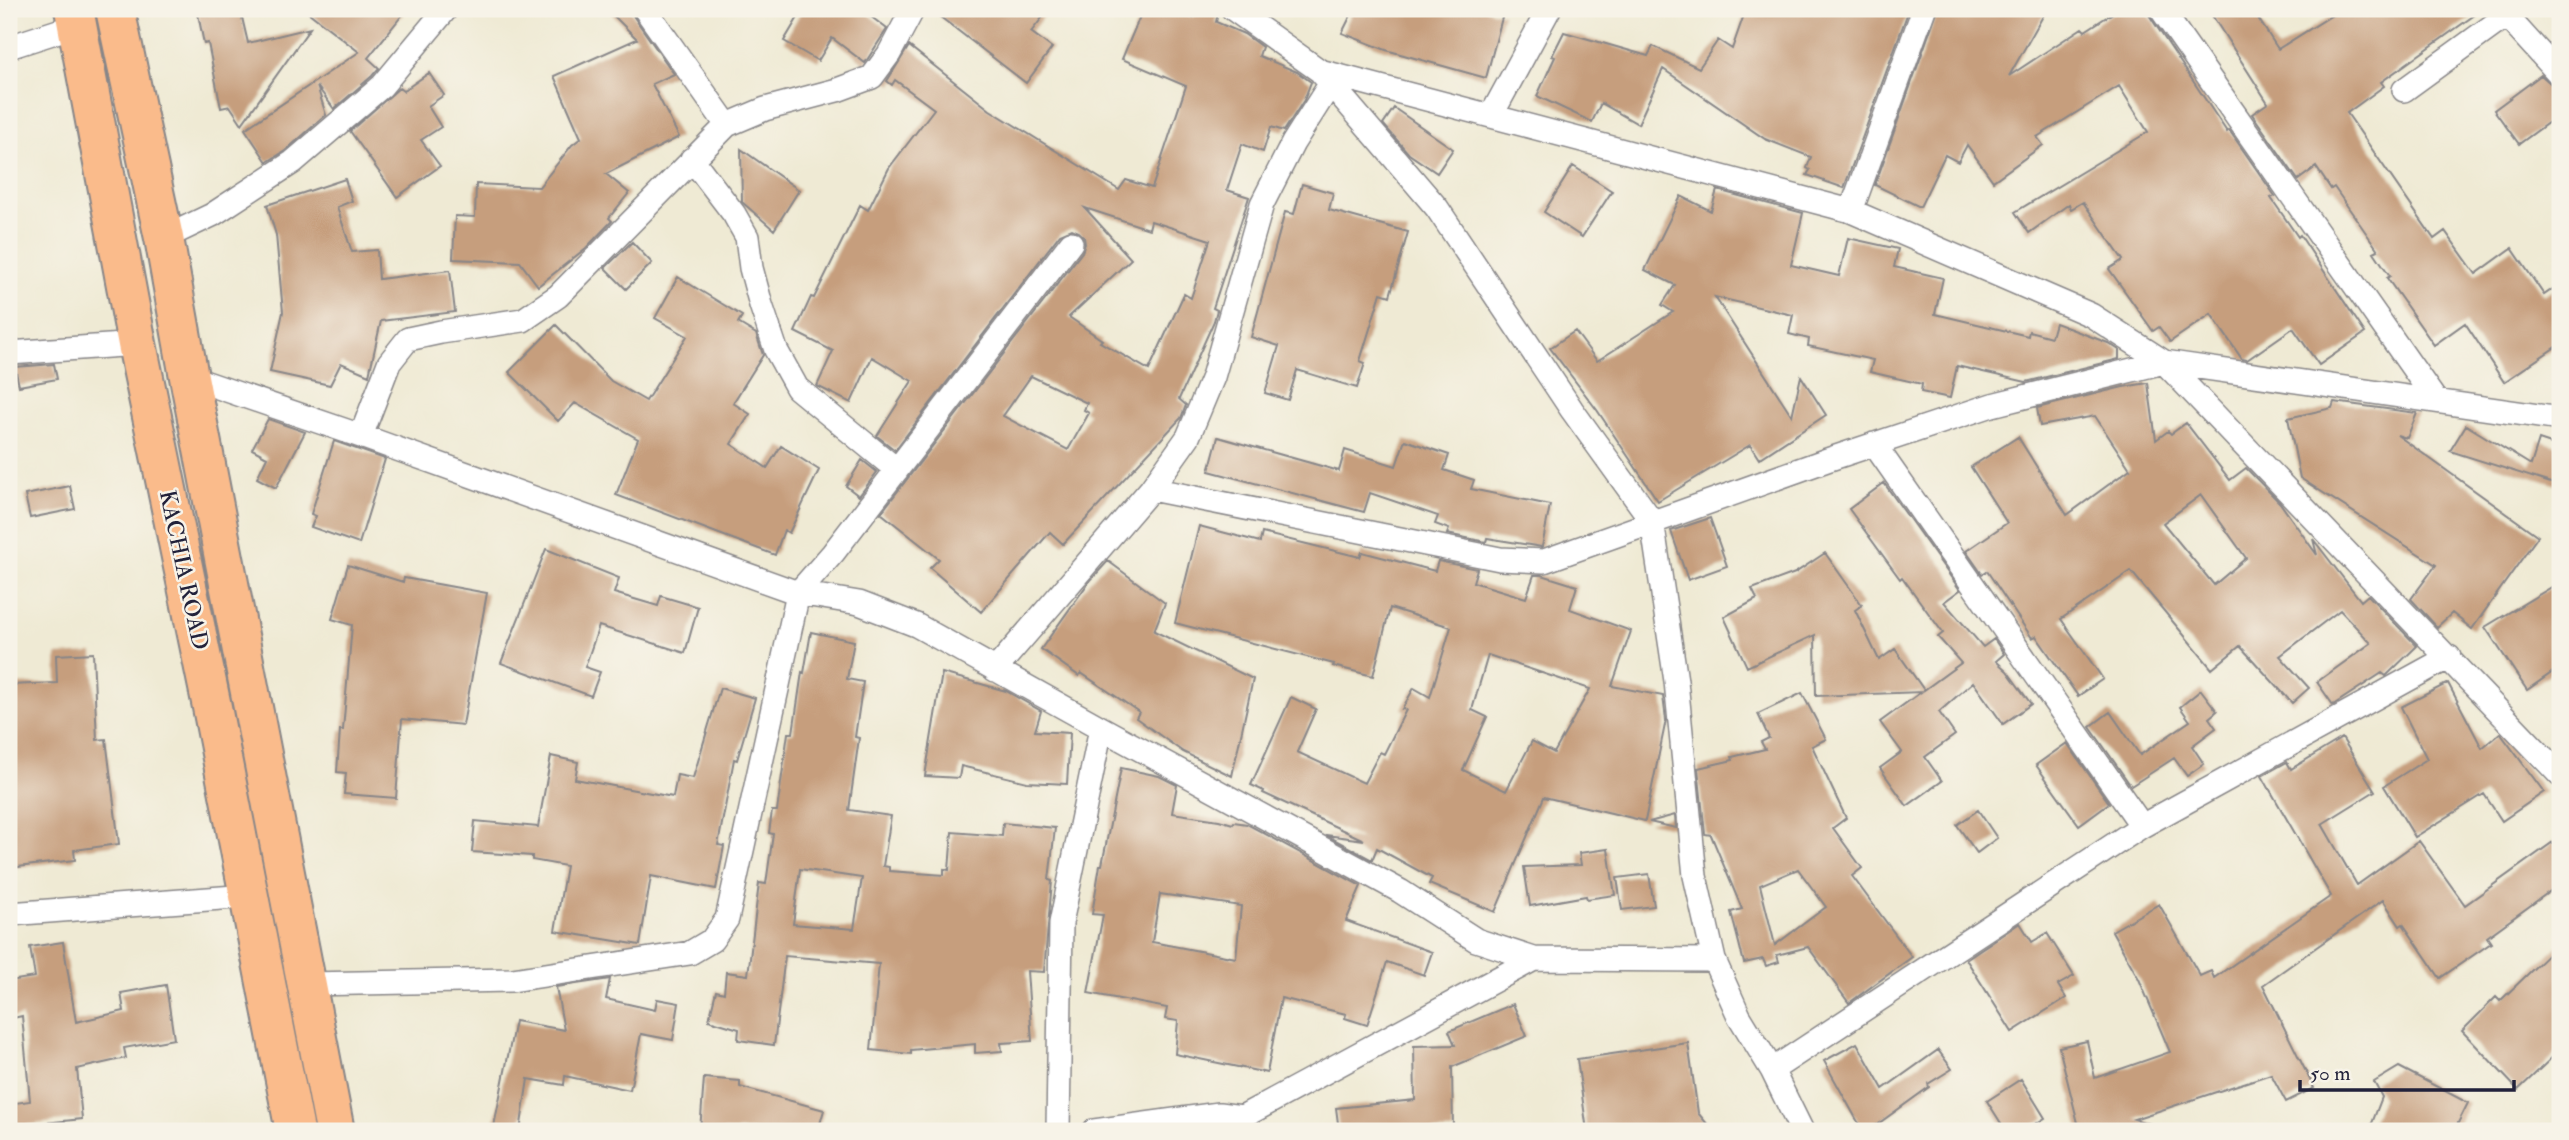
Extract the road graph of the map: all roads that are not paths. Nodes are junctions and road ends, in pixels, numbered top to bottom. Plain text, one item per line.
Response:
1 (115, 9) edge
2 (446, 9) edge
3 (913, 9) edge
4 (1233, 9) edge
5 (1549, 9) edge
6 (1924, 9) edge
7 (2161, 9) edge
8 (650, 10) edge
9 (2503, 12) edge
10 (75, 17) edge
11 (9, 47) edge
12 (2560, 75) edge
13 (1326, 77) junction
14 (2404, 90) dead end
15 (1491, 116) junction
16 (727, 125) junction
17 (692, 159) junction
18 (1851, 211) junction
19 (164, 238) junction
20 (1071, 243) dead end
21 (137, 344) junction
22 (9, 353) edge
23 (2164, 362) junction
24 (188, 377) junction
25 (2436, 401) junction
26 (2560, 419) edge
27 (361, 436) junction
28 (1874, 444) junction
29 (897, 470) junction
30 (1151, 489) junction
31 (1652, 521) junction
32 (798, 593) junction
33 (2449, 657) junction
34 (995, 670) junction
35 (1101, 728) junction
36 (2560, 775) edge
37 (2143, 825) junction
38 (248, 896) junction
39 (9, 914) edge
40 (1534, 959) junction
41 (1714, 960) junction
42 (308, 984) junction
43 (1772, 1070) junction
44 (1245, 1124) edge
45 (295, 1131) edge
46 (335, 1131) edge
47 (1058, 1131) edge
48 (1094, 1131) edge
49 (1802, 1131) edge

1 - 19 highway, KACHIA ROAD
2 - 19 street
3 - 16 street
4 - 13 street
5 - 15 street
6 - 18 street
7 - 25 street
8 - 16 street
9 - 12 street
9 - 14 street
10 - 11 street
10 - 21 highway, KACHIA ROAD
13 - 15 street
13 - 30 street
13 - 31 street
15 - 18 street
16 - 17 street
17 - 27 street
17 - 29 street
18 - 23 street
19 - 24 highway, KACHIA ROAD
20 - 29 street
21 - 22 street
21 - 38 highway, KACHIA ROAD
23 - 25 street
23 - 28 street
23 - 33 street
24 - 27 street
24 - 42 highway, KACHIA ROAD
25 - 26 street
27 - 32 street
28 - 31 street
28 - 37 street
29 - 32 street
30 - 31 street
30 - 34 street
31 - 41 street
32 - 34 street
32 - 42 street
33 - 36 street
33 - 37 street
34 - 35 street
35 - 40 street
35 - 47 street
37 - 43 street
38 - 39 street
38 - 45 highway, KACHIA ROAD
40 - 41 street
40 - 44 street
41 - 43 street
42 - 46 highway, KACHIA ROAD
43 - 49 street
44 - 48 street

